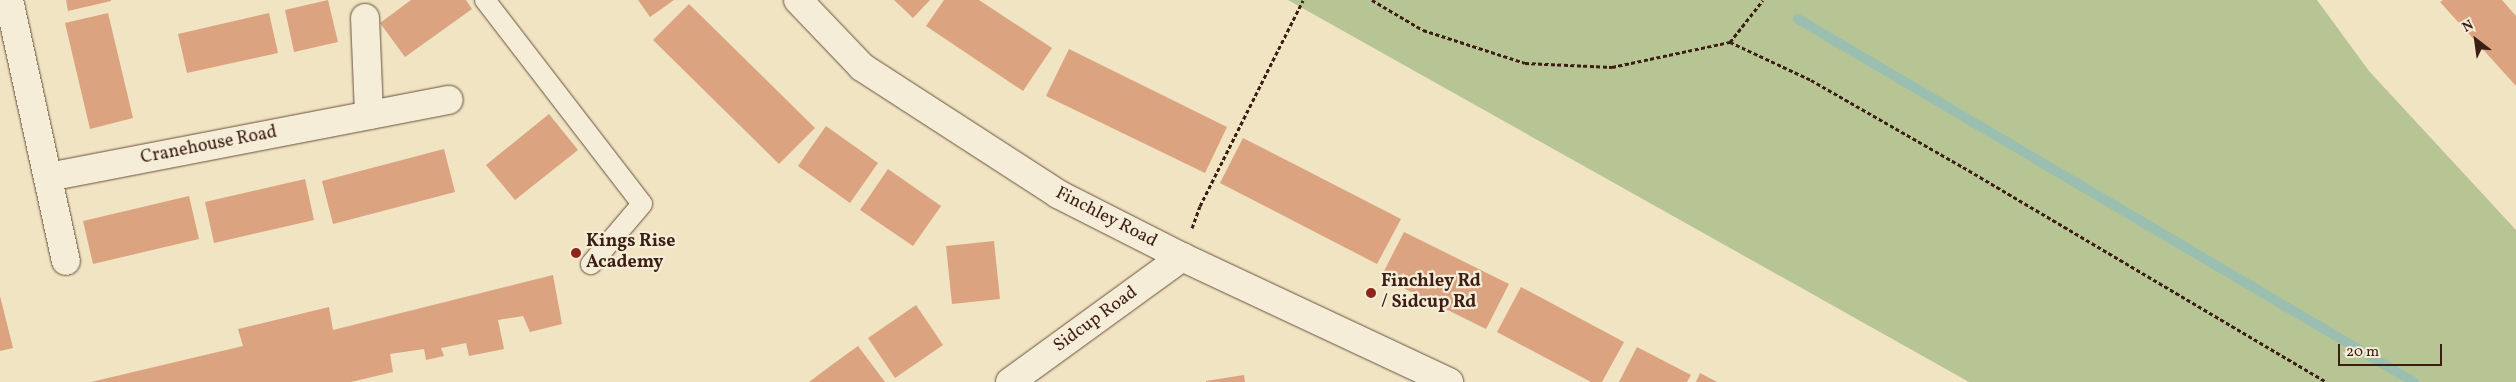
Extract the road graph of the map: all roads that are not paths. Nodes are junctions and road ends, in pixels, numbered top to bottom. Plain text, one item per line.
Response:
1 (9, 0) edge
2 (485, 0) edge
3 (798, 0) edge
4 (366, 18) dead end
5 (449, 100) dead end
6 (369, 115) junction
7 (48, 177) junction
8 (1182, 257) junction
9 (66, 261) dead end
10 (591, 264) dead end
11 (1010, 382) edge
12 (1449, 382) edge

1 - 7 street
2 - 10 lane
3 - 8 street, Finchley Road
4 - 6 street
5 - 6 street, Cranehouse Road
6 - 7 street, Cranehouse Road
7 - 9 street
8 - 11 street, Sidcup Road
8 - 12 street, Finchley Road

